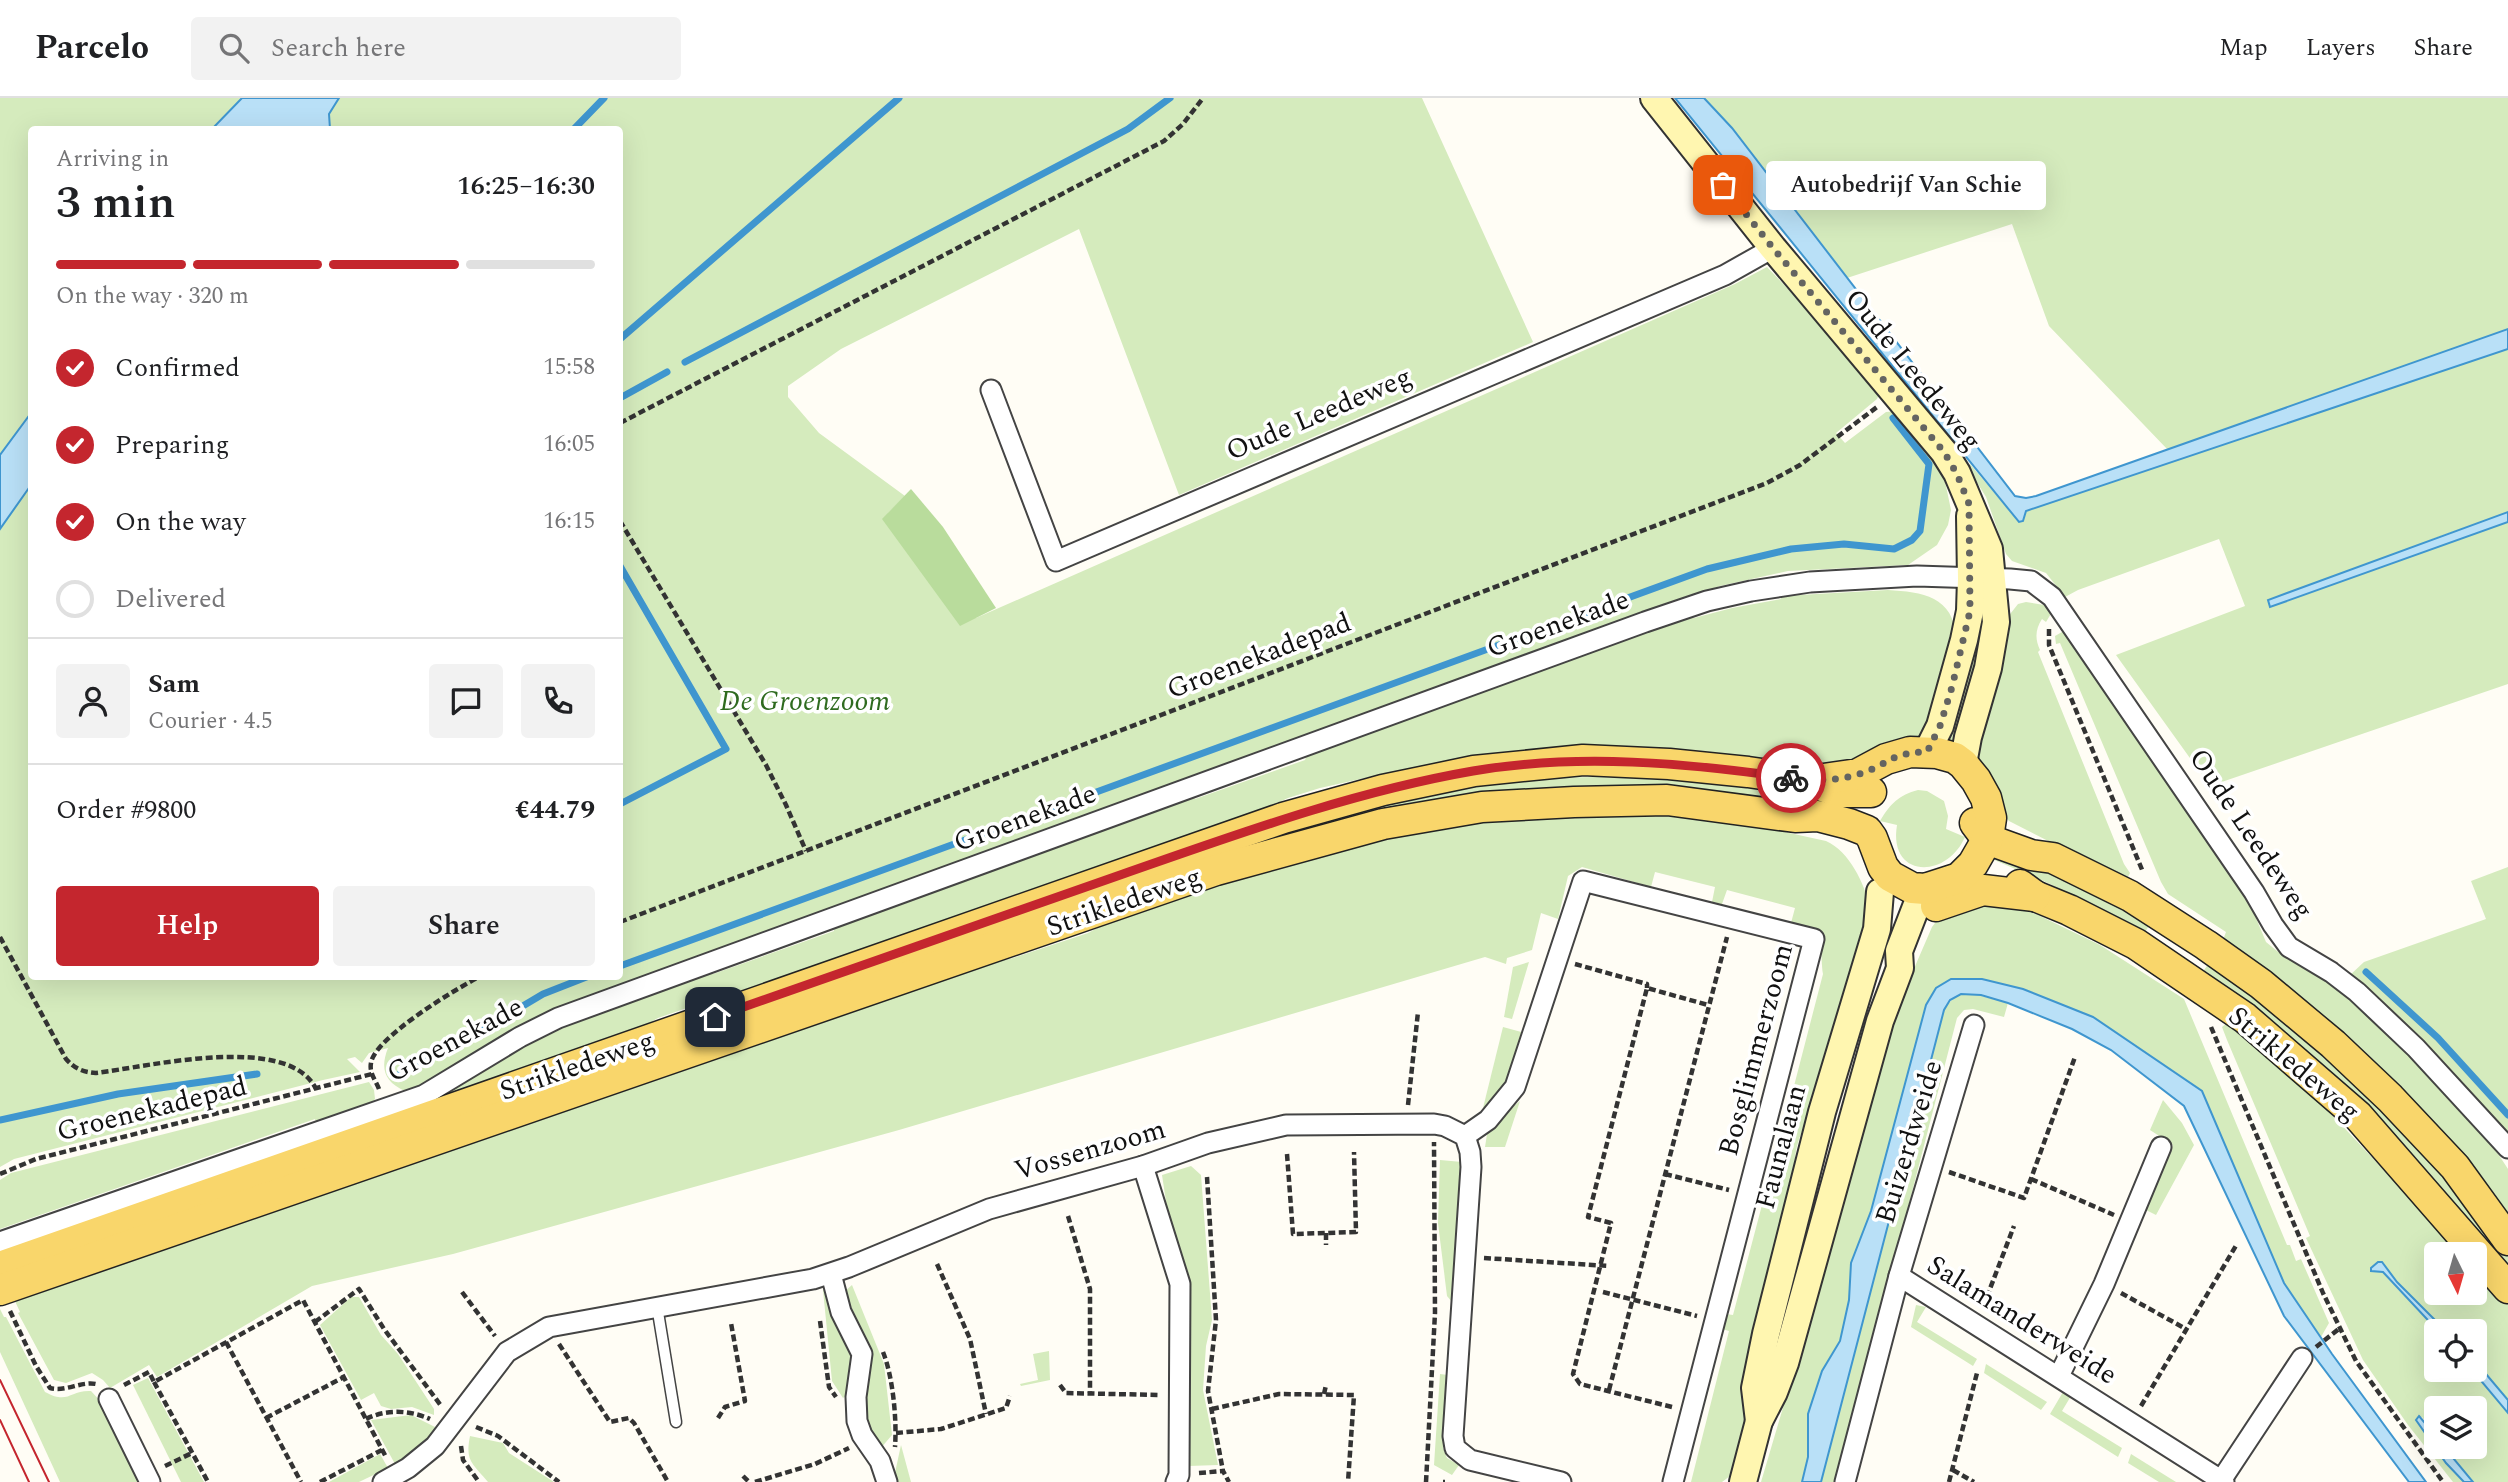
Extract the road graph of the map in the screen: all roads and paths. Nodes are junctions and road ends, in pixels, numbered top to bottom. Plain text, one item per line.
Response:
1 (1203, 98) edge
2 (1654, 98) edge
3 (1773, 248) junction
4 (991, 390) dead end
5 (1894, 393) junction
6 (623, 421) edge
7 (623, 526) edge
8 (1982, 579) junction
9 (2049, 645) dead end
10 (1923, 761) junction
11 (1963, 764) junction
12 (1869, 782) junction
13 (1990, 828) junction
14 (1857, 835) junction
15 (806, 851) junction
16 (2143, 872) dead end
17 (1970, 882) junction
18 (1880, 892) junction
19 (1924, 901) junction
20 (1731, 918) junction
21 (623, 921) edge
22 (0, 937) edge
23 (1557, 959) junction
24 (474, 980) edge
25 (1647, 988) junction
26 (1708, 1004) junction
27 (1418, 1012) dead end
28 (2208, 1018) dead end
29 (1974, 1025) dead end
30 (2075, 1057) dead end
31 (372, 1074) junction
32 (316, 1089) junction
33 (388, 1107) junction
34 (1406, 1123) junction
35 (1434, 1124) junction
36 (1465, 1136) junction
37 (2161, 1147) dead end
38 (2508, 1148) edge
39 (1354, 1152) dead end
40 (1287, 1154) dead end
41 (1143, 1166) junction
42 (1931, 1166) junction
43 (0, 1174) edge
44 (1665, 1174) junction
45 (1208, 1177) dead end
46 (2031, 1179) junction
47 (1747, 1194) junction
48 (1069, 1216) dead end
49 (2130, 1223) junction
50 (2014, 1226) dead end
51 (1326, 1233) junction
52 (2508, 1240) edge
53 (0, 1242) edge
54 (2237, 1244) dead end
55 (1326, 1245) dead end
56 (1465, 1256) junction
57 (937, 1264) dead end
58 (1600, 1265) junction
59 (1609, 1266) dead end
60 (0, 1267) edge
61 (822, 1276) junction
62 (1899, 1276) junction
63 (2104, 1284) junction
64 (2508, 1288) edge
65 (462, 1292) dead end
66 (1603, 1292) dead end
67 (1631, 1299) junction
68 (6, 1303) edge
69 (657, 1306) junction
70 (1714, 1320) junction
71 (315, 1322) junction
72 (731, 1323) dead end
73 (1976, 1324) junction
74 (549, 1327) junction
75 (2340, 1328) junction
76 (2186, 1329) junction
77 (2325, 1340) dead end
78 (226, 1342) junction
79 (507, 1352) junction
80 (2302, 1358) dead end
81 (1977, 1373) dead end
82 (2059, 1376) junction
83 (344, 1377) junction
84 (154, 1382) junction
85 (1060, 1385) dead end
86 (1326, 1385) dead end
87 (1609, 1390) junction
88 (1090, 1393) junction
89 (1324, 1394) junction
90 (1010, 1396) dead end
91 (1181, 1396) junction
92 (109, 1399) junction
93 (1212, 1409) junction
94 (1690, 1411) junction
95 (986, 1414) junction
96 (266, 1418) junction
97 (718, 1418) dead end
98 (457, 1419) junction
99 (1759, 1421) junction
100 (676, 1422) dead end
101 (2132, 1422) junction
102 (896, 1433) dead end
103 (863, 1437) junction
104 (382, 1450) junction
105 (192, 1453) junction
106 (1953, 1470) junction
107 (1223, 1471) junction
108 (743, 1476) dead end
109 (1178, 1478) edge
110 (148, 1479) edge
111 (390, 1479) edge
112 (2223, 1481) edge
113 (208, 1482) edge
114 (301, 1482) edge
115 (320, 1482) edge
116 (559, 1482) edge
117 (668, 1482) edge
118 (749, 1482) edge
119 (755, 1482) edge
120 (887, 1482) edge
121 (1229, 1482) edge
122 (1348, 1482) edge
123 (1426, 1482) edge
124 (1561, 1482) edge
125 (1673, 1482) edge
126 (1743, 1482) edge
127 (1845, 1482) edge
128 (1949, 1482) edge
129 (1974, 1482) edge
130 (2443, 1482) edge

1 - 6 path
2 - 3 street, Oude Leedeweg
3 - 4 street, Oude Leedeweg
3 - 5 street, Oude Leedeweg
5 - 8 street, Oude Leedeweg
5 - 15 path, Groenekadepad
7 - 15 path
8 - 10 street, Oude Leedeweg
8 - 11 street, Oude Leedeweg
8 - 33 street, Groenekade
8 - 38 street, Oude Leedeweg
9 - 16 path
10 - 11 main road
10 - 12 main road, Strikledeweg
10 - 13 main road
11 - 13 main road
12 - 14 main road
12 - 60 main road, Strikledeweg
13 - 17 main road
13 - 52 main road, Strikledeweg
14 - 18 main road
14 - 19 main road
14 - 68 main road, Strikledeweg
15 - 21 path, Groenekadepad
17 - 19 main road, Strikledeweg
17 - 64 main road, Strikledeweg
18 - 19 main road
18 - 99 street, Faunalaan
19 - 99 street, Faunalaan
20 - 23 street, Bosglimmerzoom
20 - 26 path
20 - 47 street, Bosglimmerzoom
22 - 32 path
23 - 25 path
23 - 36 street, Bosglimmerzoom
24 - 31 path
25 - 26 path
25 - 58 path
26 - 44 path
27 - 34 path
28 - 75 path
29 - 42 street, Buizerdweide
30 - 46 path
31 - 32 path, Groenekadepad
31 - 33 path
32 - 43 path, Groenekadepad
33 - 53 street, Groenekade
34 - 35 street, Vossenzoom
34 - 41 street, Vossenzoom
35 - 36 street, Vossenzoom
35 - 123 path
36 - 56 street
37 - 49 street
39 - 51 path
40 - 51 path
41 - 61 street, Vossenzoom
41 - 91 street
42 - 46 path
42 - 62 street, Buizerdweide
44 - 47 path
44 - 67 path
45 - 93 path
46 - 49 path
47 - 70 street, Bosglimmerzoom
48 - 88 path
49 - 63 street
50 - 73 path
51 - 55 path
54 - 76 path
56 - 58 path
56 - 124 street
57 - 95 path
58 - 59 path
58 - 87 path
61 - 69 street, Vossenzoom
61 - 103 path
61 - 103 street
62 - 73 street, Salamanderweide
62 - 127 street, Salamanderweide
63 - 76 path
63 - 82 street
65 - 79 path
66 - 67 path
67 - 70 path
67 - 87 path
68 - 92 path
69 - 74 street, Vossenzoom
69 - 100 lane
70 - 94 street, Bosglimmerzoom
71 - 78 path
71 - 83 path
71 - 98 path
72 - 97 path
73 - 82 street, Salamanderweide
74 - 79 street, Vossenzoom
74 - 117 path
75 - 77 path
75 - 130 path
76 - 101 path
78 - 84 path
78 - 96 path
79 - 98 street, Vossenzoom
80 - 112 street
81 - 106 path
82 - 101 street, Salamanderweide
83 - 96 path
83 - 104 path
84 - 92 path
84 - 105 path
85 - 88 path
86 - 89 path
87 - 94 path
88 - 91 path
89 - 93 path
89 - 122 path
90 - 95 path
91 - 109 street
92 - 110 street
93 - 107 path
94 - 125 street, Bosglimmerzoom
95 - 102 path
96 - 114 path
98 - 111 street, Vossenzoom
98 - 116 path
99 - 126 street, Faunalaan
101 - 112 street, Salamanderweide
103 - 119 path
103 - 120 street
104 - 111 path
104 - 115 path
105 - 110 path
105 - 113 path
106 - 128 path
106 - 129 path
107 - 109 path
107 - 121 path
108 - 118 path

